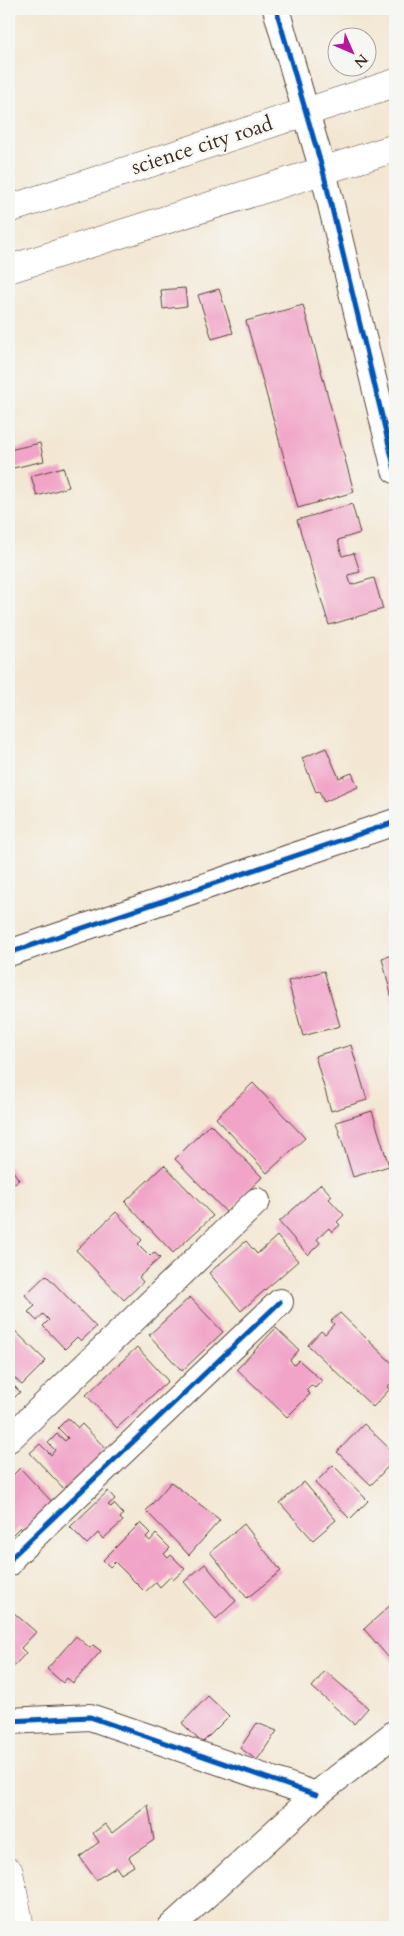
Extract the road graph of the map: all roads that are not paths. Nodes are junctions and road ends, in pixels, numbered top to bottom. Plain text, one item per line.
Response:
1 (276, 9) edge
2 (395, 83) edge
3 (306, 111) junction
4 (395, 148) edge
5 (323, 171) junction
6 (9, 209) edge
7 (9, 269) edge
8 (395, 470) edge
9 (395, 822) edge
10 (9, 953) edge
11 (257, 1201) dead end
12 (280, 1302) dead end
13 (9, 1439) edge
14 (9, 1563) edge
15 (9, 1721) edge
16 (395, 1733) edge
17 (316, 1795) junction
18 (9, 1872) edge
19 (20, 1927) edge
20 (171, 1927) edge

1 - 3 street
2 - 3 main road, science city road
3 - 5 street
3 - 6 main road, science city road
4 - 5 main road
5 - 7 main road
5 - 8 street
9 - 10 street
11 - 13 street
12 - 14 street
15 - 17 street
16 - 17 street
17 - 20 street
18 - 19 main road

